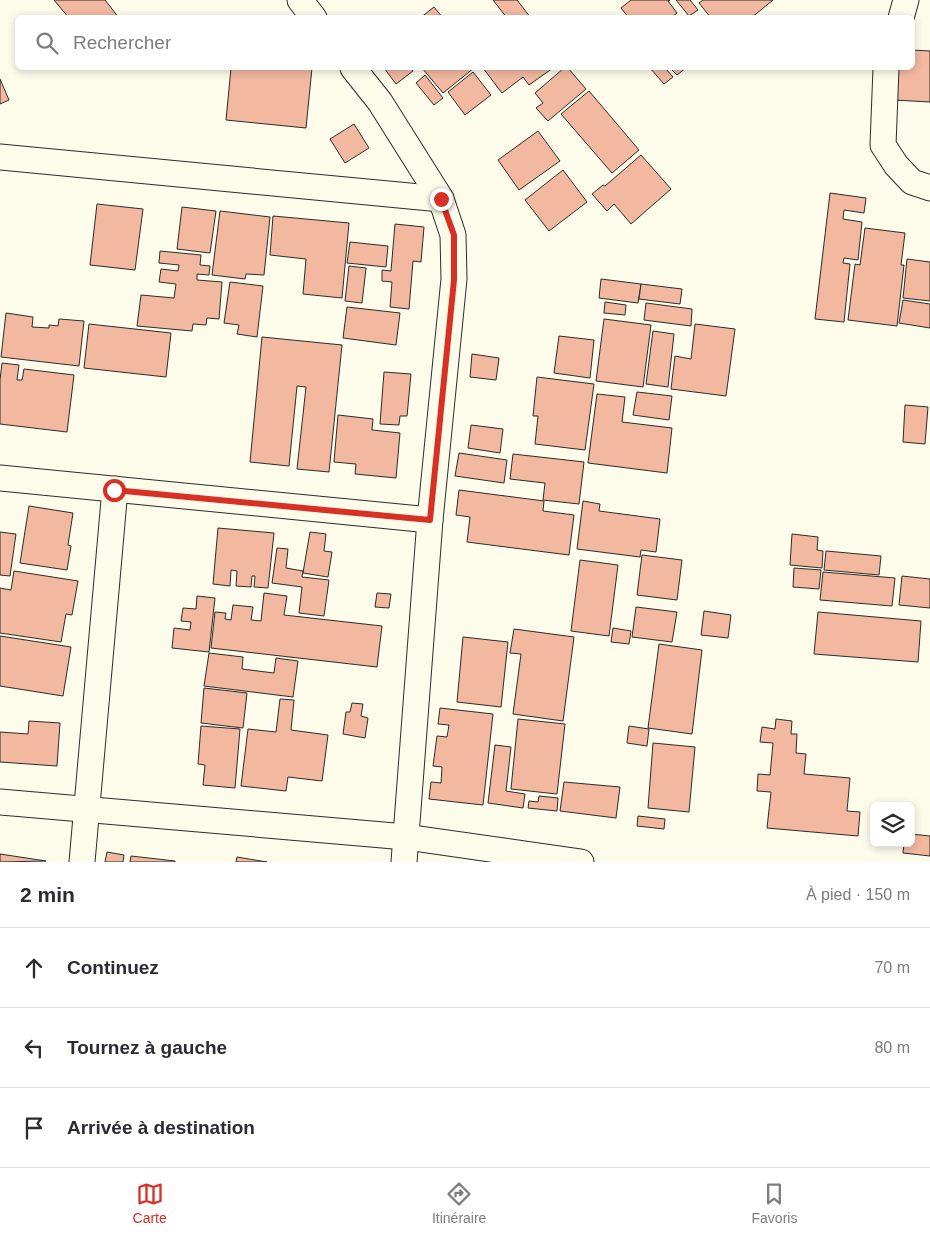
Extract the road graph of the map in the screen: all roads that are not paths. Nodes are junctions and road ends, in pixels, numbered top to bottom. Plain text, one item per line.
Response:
1 (300, 0) edge
2 (906, 0) edge
3 (312, 15) edge
4 (902, 15) edge
5 (355, 70) edge
6 (886, 70) edge
7 (0, 157) edge
8 (930, 188) edge
9 (441, 199) junction
10 (0, 478) edge
11 (114, 490) junction
12 (430, 520) junction
13 (0, 802) edge
14 (87, 810) junction
15 (406, 837) junction
16 (82, 862) edge
17 (404, 862) edge
18 (581, 862) edge

1 - 3 street
2 - 4 street
5 - 9 street
6 - 8 street
7 - 9 street
9 - 12 street
10 - 11 street
11 - 12 street
11 - 14 street
12 - 15 street
13 - 14 street
14 - 15 street
14 - 16 street
15 - 17 street
15 - 18 street

